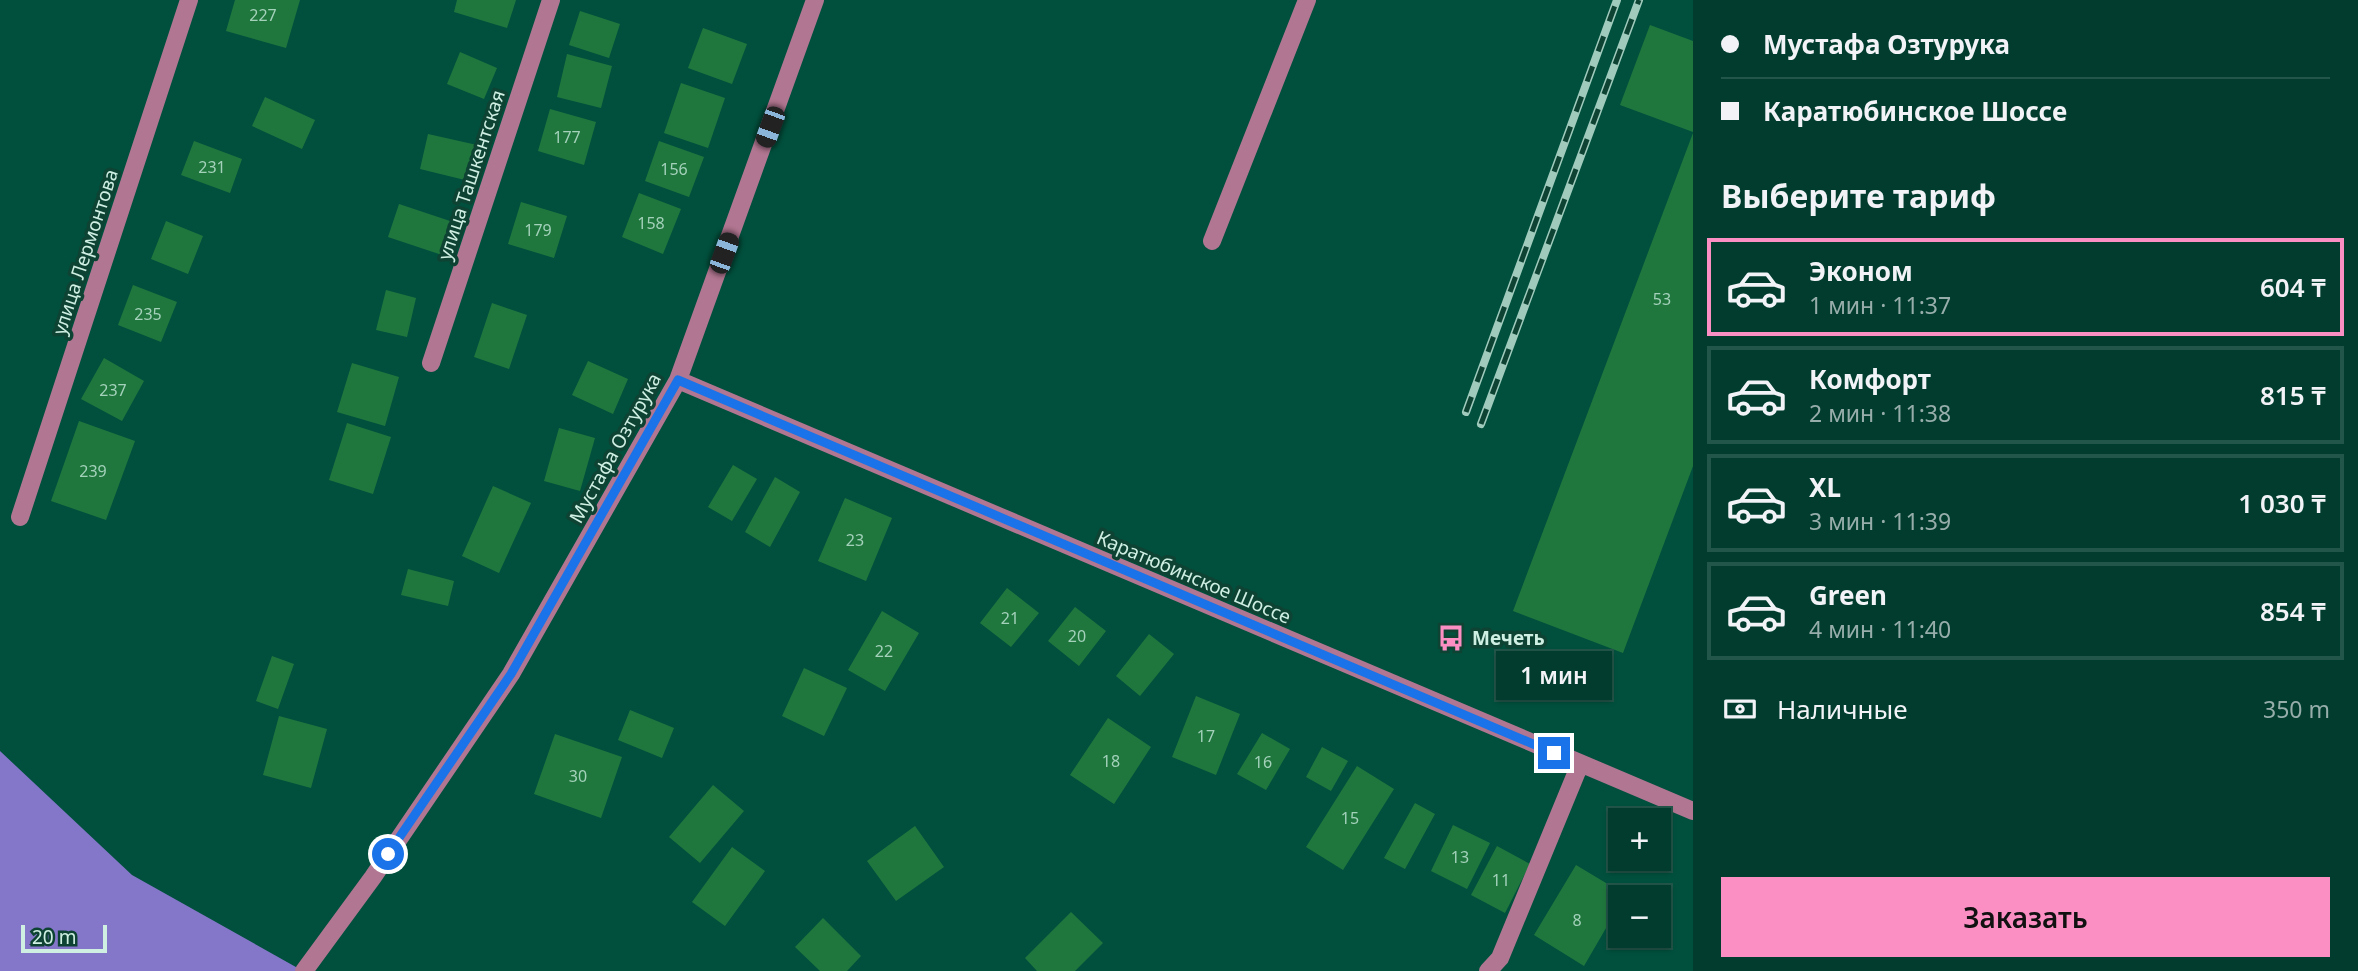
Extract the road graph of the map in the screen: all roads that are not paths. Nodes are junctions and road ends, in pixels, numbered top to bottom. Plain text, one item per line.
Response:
1 (189, 0) edge
2 (551, 0) edge
3 (815, 0) edge
4 (1307, 0) edge
5 (1212, 241) dead end
6 (431, 363) dead end
7 (678, 380) junction
8 (20, 517) dead end
9 (1580, 764) junction
10 (1693, 811) edge
11 (304, 971) edge
12 (1488, 971) edge

1 - 8 street, улица Лермонтова
2 - 6 street, улица Ташкентская
3 - 7 street, Мустафа Озтурука
4 - 5 street
7 - 9 street, Каратюбинское Шоссе
7 - 11 street, Мустафа Озтурука
9 - 10 street, Каратюбинское Шоссе
9 - 12 street

